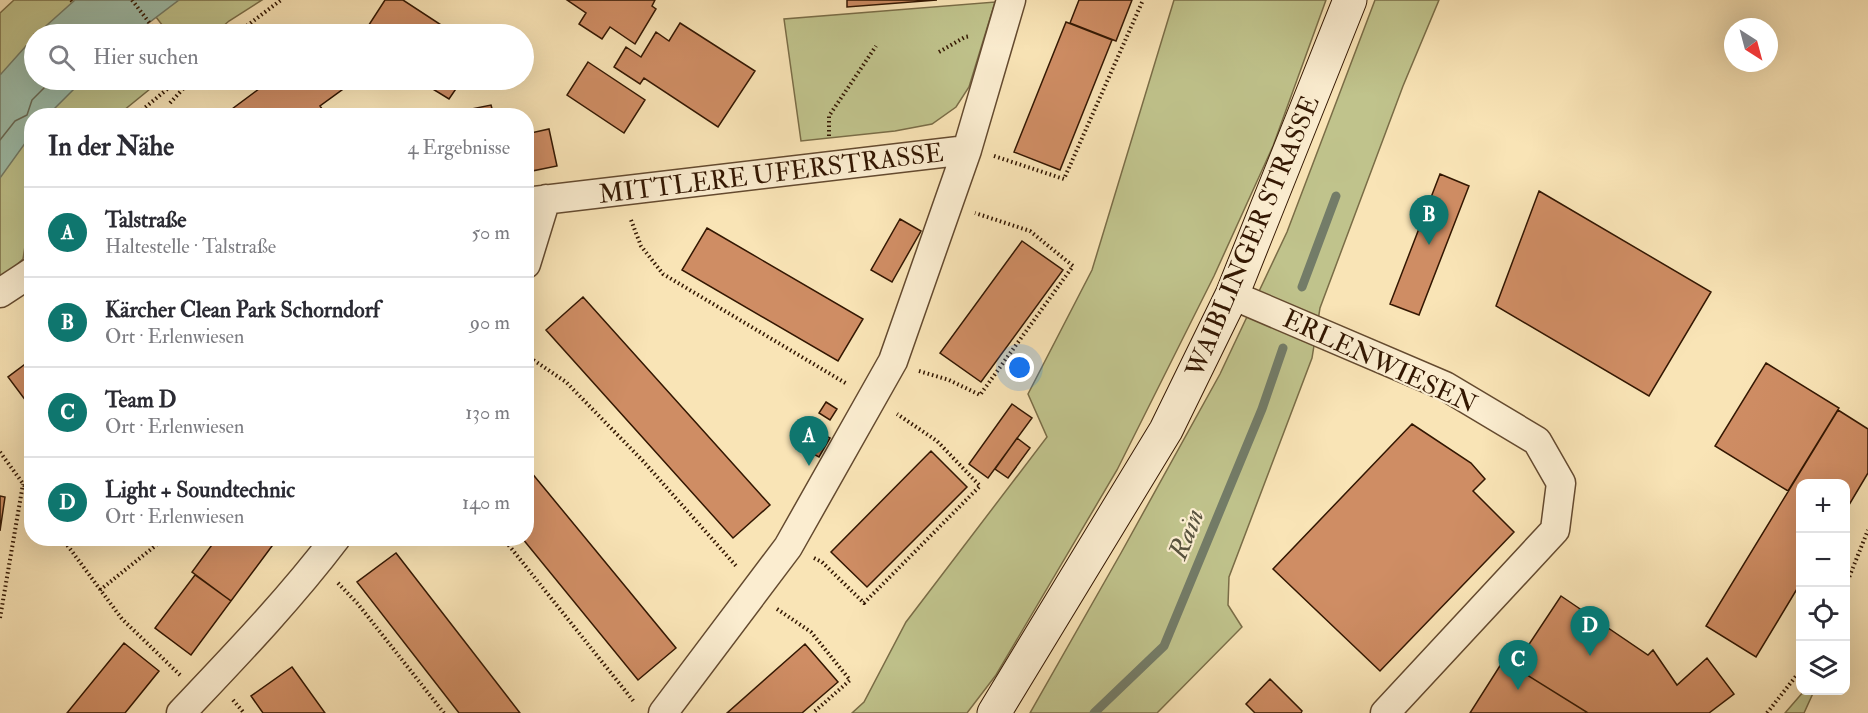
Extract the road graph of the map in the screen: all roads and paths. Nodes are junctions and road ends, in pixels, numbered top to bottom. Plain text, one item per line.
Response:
1 (132, 0) edge
2 (281, 0) edge
3 (1011, 0) edge
4 (1143, 0) edge
5 (1350, 0) edge
6 (150, 24) edge
7 (249, 24) edge
8 (876, 46) dead end
9 (166, 90) edge
10 (182, 90) edge
11 (170, 103) dead end
12 (145, 108) edge
13 (967, 150) junction
14 (832, 166) junction
15 (625, 190) junction
16 (536, 201) edge
17 (947, 206) junction
18 (24, 277) edge
19 (0, 292) edge
20 (1232, 295) junction
21 (534, 360) edge
22 (893, 361) junction
23 (873, 399) junction
24 (0, 453) edge
25 (23, 484) joint
26 (1868, 530) edge
27 (69, 546) edge
28 (155, 546) edge
29 (330, 546) edge
30 (510, 546) edge
31 (788, 547) junction
32 (319, 561) junction
33 (1850, 573) edge
34 (100, 590) junction
35 (757, 590) junction
36 (0, 618) edge
37 (1796, 676) edge
38 (190, 704) edge
39 (652, 712) edge
40 (444, 713) edge
41 (813, 713) edge
42 (994, 713) edge
43 (1385, 713) edge
44 (1767, 713) edge

1 - 6 path
2 - 7 path
3 - 13 street, MITTLERE UFERSTRASSE
4 - 13 path
5 - 20 main road, WAIBLINGER STRASSE
8 - 14 path
9 - 12 path
10 - 11 path
13 - 14 street, MITTLERE UFERSTRASSE
13 - 17 street
14 - 15 street, MITTLERE UFERSTRASSE
15 - 16 street, MITTLERE UFERSTRASSE
15 - 23 path
17 - 22 street
17 - 22 path
18 - 19 street
20 - 42 main road, WAIBLINGER STRASSE
20 - 43 street, ERLENWIESEN
21 - 35 path
22 - 23 street
23 - 31 street
23 - 31 path
24 - 25 path
25 - 36 path
26 - 33 path
27 - 34 path
28 - 34 path
29 - 32 street
30 - 39 path
31 - 35 street
32 - 38 street
32 - 40 path
34 - 38 path
35 - 39 street
35 - 41 path
37 - 44 path

